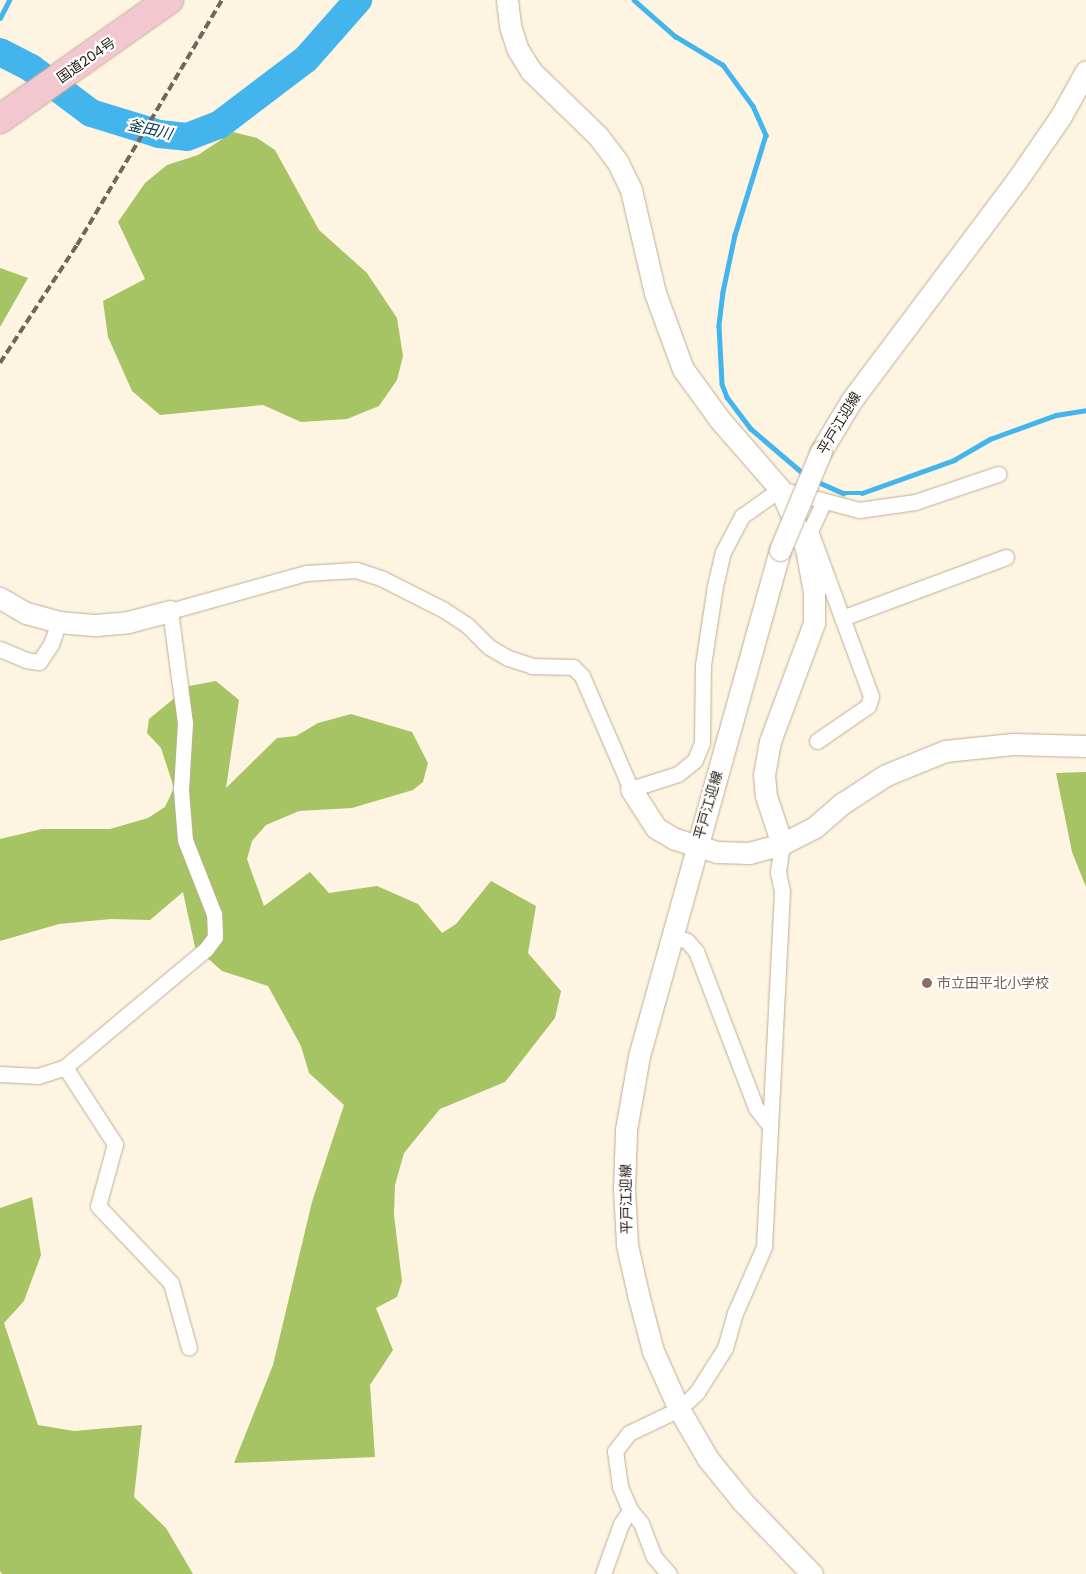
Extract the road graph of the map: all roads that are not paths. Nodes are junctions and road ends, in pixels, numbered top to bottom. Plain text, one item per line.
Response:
1 (170, 0) edge
2 (507, 0) edge
3 (1086, 71) edge
4 (6, 114) edge
5 (998, 474) dead end
6 (780, 488) junction
7 (824, 501) junction
8 (1006, 557) dead end
9 (0, 598) edge
10 (170, 611) junction
11 (842, 618) junction
12 (59, 622) junction
13 (0, 649) edge
14 (817, 741) dead end
15 (1086, 746) edge
16 (631, 789) junction
17 (782, 844) junction
18 (696, 847) junction
19 (670, 935) junction
20 (65, 1067) junction
21 (0, 1074) edge
22 (770, 1126) junction
23 (189, 1348) dead end
24 (679, 1409) junction
25 (630, 1510) junction
26 (603, 1574) edge
27 (669, 1574) edge
28 (812, 1574) edge

1 - 4 highway, 国道204号
2 - 6 main road
3 - 18 main road, 平戸江迎線, bridge
5 - 7 street
6 - 7 street
6 - 16 street
6 - 17 main road
7 - 11 street
8 - 11 street
9 - 12 main road
10 - 12 main road
10 - 16 street
10 - 20 street
11 - 14 street
12 - 13 street
15 - 17 main road
16 - 18 main road
17 - 18 main road
17 - 22 street
18 - 19 main road, 平戸江迎線
19 - 22 street
19 - 24 main road, 平戸江迎線
20 - 21 street
20 - 23 street
22 - 24 street
24 - 25 street
24 - 28 main road, 平戸江迎線
25 - 26 street
25 - 27 street

